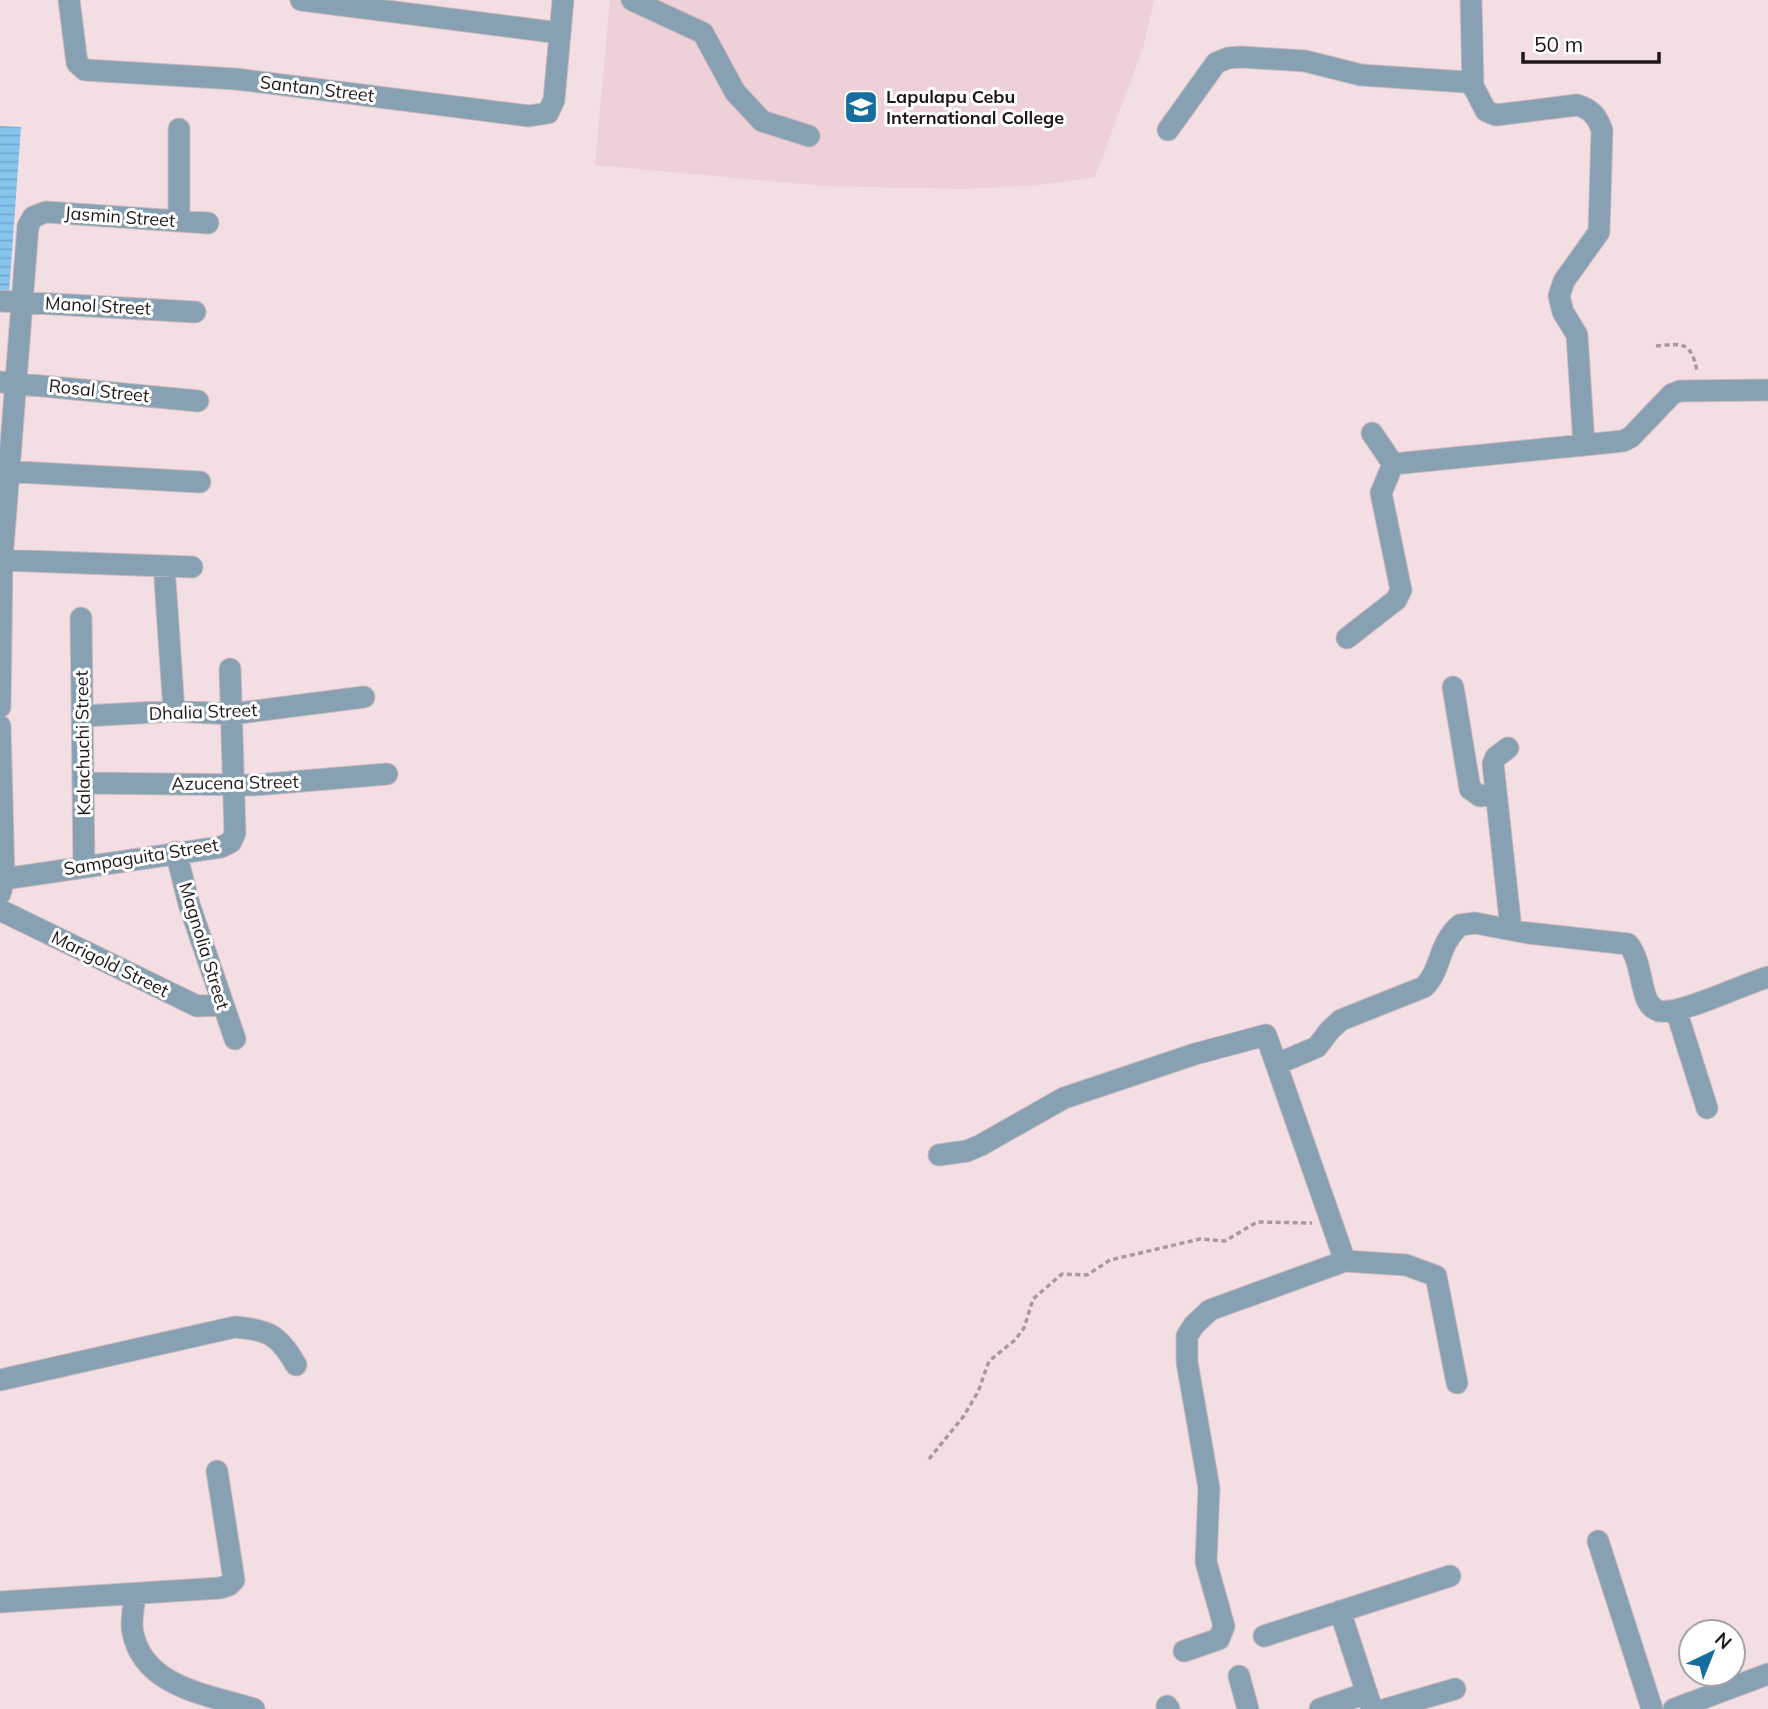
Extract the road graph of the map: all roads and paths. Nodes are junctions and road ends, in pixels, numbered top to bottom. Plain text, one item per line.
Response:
1 (69, 0) edge
2 (301, 0) edge
3 (563, 0) edge
4 (632, 0) edge
5 (1471, 0) edge
6 (560, 33) junction
7 (1473, 86) junction
8 (179, 129) dead end
9 (1168, 130) dead end
10 (809, 136) dead end
11 (179, 221) junction
12 (208, 223) dead end
13 (0, 301) edge
14 (23, 302) junction
15 (195, 312) dead end
16 (1656, 346) dead end
17 (8, 382) edge
18 (1702, 390) junction
19 (1768, 390) edge
20 (198, 401) dead end
21 (1372, 433) dead end
22 (1584, 445) junction
23 (1393, 464) junction
24 (4, 471) edge
25 (200, 482) dead end
26 (1, 560) edge
27 (164, 566) junction
28 (192, 567) dead end
29 (81, 618) dead end
30 (1348, 638) dead end
31 (1, 641) edge
32 (230, 669) dead end
33 (1453, 687) dead end
34 (364, 697) dead end
35 (0, 707) edge
36 (174, 711) junction
37 (231, 715) junction
38 (84, 716) junction
39 (0, 726) edge
40 (1508, 748) dead end
41 (387, 774) dead end
42 (84, 783) junction
43 (234, 786) junction
44 (1496, 794) junction
45 (1, 813) edge
46 (176, 852) junction
47 (85, 867) junction
48 (2, 886) edge
49 (0, 910) edge
50 (1511, 929) junction
51 (1768, 977) edge
52 (222, 1005) junction
53 (1676, 1010) junction
54 (235, 1039) dead end
55 (1277, 1064) junction
56 (1707, 1108) dead end
57 (939, 1156) dead end
58 (1332, 1223) junction
59 (1345, 1261) junction
60 (296, 1365) dead end
61 (0, 1380) edge
62 (1457, 1383) dead end
63 (929, 1459) dead end
64 (217, 1471) dead end
65 (1598, 1541) dead end
66 (1450, 1576) dead end
67 (135, 1595) junction
68 (0, 1602) edge
69 (1340, 1611) junction
70 (1264, 1636) dead end
71 (1184, 1651) dead end
72 (1768, 1674) edge
73 (1239, 1676) dead end
74 (1455, 1689) dead end
75 (1369, 1701) edge
76 (254, 1709) edge
77 (1248, 1709) edge
78 (1320, 1709) edge
79 (1386, 1709) edge
80 (1652, 1709) edge
81 (1674, 1709) edge

1 - 6 street, Santan Street
2 - 6 street
3 - 6 street
4 - 10 street
5 - 7 street
7 - 9 street
7 - 22 street
8 - 11 street
11 - 12 street, Jasmin Street
11 - 14 street, Jasmin Street
13 - 14 street, Manol Street
14 - 15 street, Manol Street
14 - 17 street
16 - 18 path
17 - 20 street, Rosal Street
17 - 24 street
18 - 19 street
18 - 22 street
21 - 23 street
22 - 23 street
23 - 30 street
24 - 25 street
24 - 26 street
26 - 27 street
26 - 31 street
27 - 28 street
27 - 36 street
29 - 38 street, Kalachuchi Street
31 - 35 street
32 - 37 street, Sampaguita Street
33 - 44 street
34 - 37 street, Dhalia Street
36 - 37 street, Dhalia Street
36 - 38 street, Dhalia Street
37 - 43 street, Sampaguita Street
38 - 42 street, Kalachuchi Street
39 - 45 street
40 - 44 street
41 - 43 street, Azucena Street
42 - 43 street, Azucena Street
42 - 47 street, Kalachuchi Street
43 - 46 street, Sampaguita Street
44 - 50 street
45 - 48 street
46 - 47 street, Sampaguita Street
46 - 52 street, Magnolia Street
47 - 48 street, Sampaguita Street
49 - 52 street, Marigold Street
50 - 53 street
50 - 55 street
51 - 53 street
52 - 54 street, Magnolia Street
53 - 56 street
55 - 57 street
55 - 58 street
58 - 59 street
58 - 63 path
59 - 62 street
59 - 71 street
60 - 61 street
64 - 67 street
65 - 80 street
66 - 69 street
67 - 68 street
67 - 76 street
69 - 70 street
69 - 75 street
72 - 81 street
73 - 77 street
74 - 79 street
75 - 78 street

